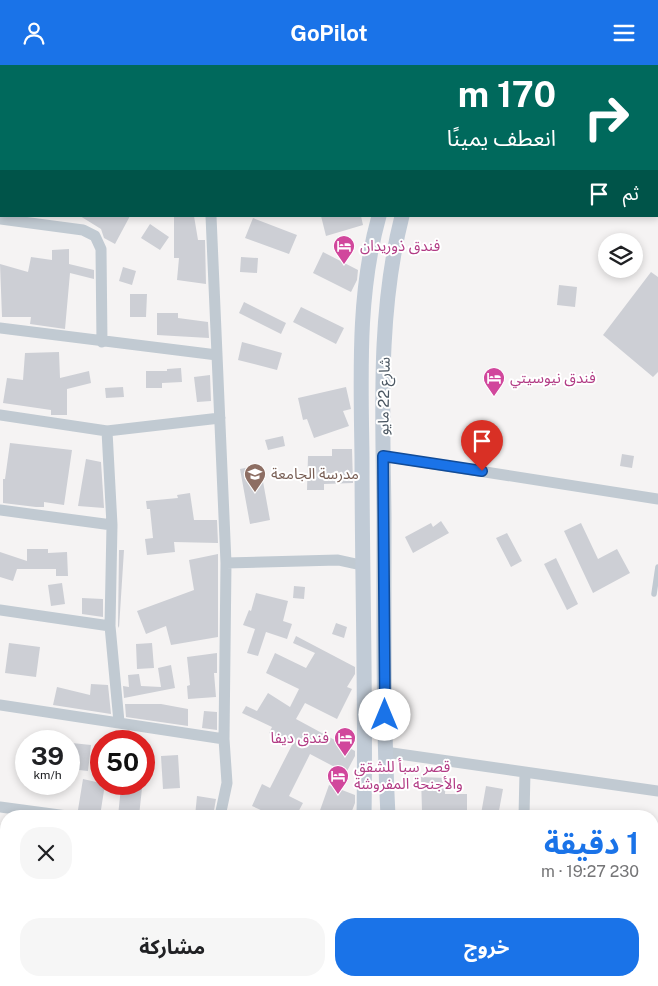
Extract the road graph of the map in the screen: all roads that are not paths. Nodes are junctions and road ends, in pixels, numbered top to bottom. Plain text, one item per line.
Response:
1 (211, 217) edge
2 (402, 217) edge
3 (0, 219) edge
4 (375, 221) edge
5 (0, 328) edge
6 (102, 342) junction
7 (218, 355) junction
8 (0, 415) edge
9 (220, 419) junction
10 (107, 431) junction
11 (383, 456) junction
12 (658, 499) edge
13 (0, 511) edge
14 (112, 525) junction
15 (226, 563) junction
16 (384, 564) junction
17 (362, 565) junction
18 (658, 567) edge
19 (654, 594) dead end
20 (0, 610) edge
21 (110, 626) junction
22 (0, 705) edge
23 (119, 723) junction
24 (224, 739) junction
25 (365, 752) junction
26 (385, 752) junction
27 (524, 772) junction
28 (658, 791) edge
29 (0, 807) edge
30 (22, 810) edge
31 (221, 810) edge
32 (364, 810) edge
33 (388, 810) edge
34 (524, 810) edge

1 - 7 street
2 - 11 main road, شارع 22 مايو
3 - 6 street
4 - 17 main road, شارع 22 مايو
5 - 6 street
6 - 7 street
7 - 9 street
8 - 10 street
9 - 10 street
9 - 15 street
10 - 14 street
11 - 12 street
11 - 16 main road, شارع 22 مايو
13 - 14 street
14 - 21 street
15 - 17 street
15 - 24 street
16 - 17 main road
16 - 26 main road, شارع 22 مايو
17 - 25 main road, شارع 22 مايو
18 - 19 lane
20 - 21 street
21 - 23 street
22 - 23 street
23 - 24 street
24 - 31 street
25 - 26 main road
25 - 32 main road, شارع 22 مايو
26 - 27 street
26 - 33 main road, شارع 22 مايو
27 - 28 street
27 - 34 street
29 - 30 street

